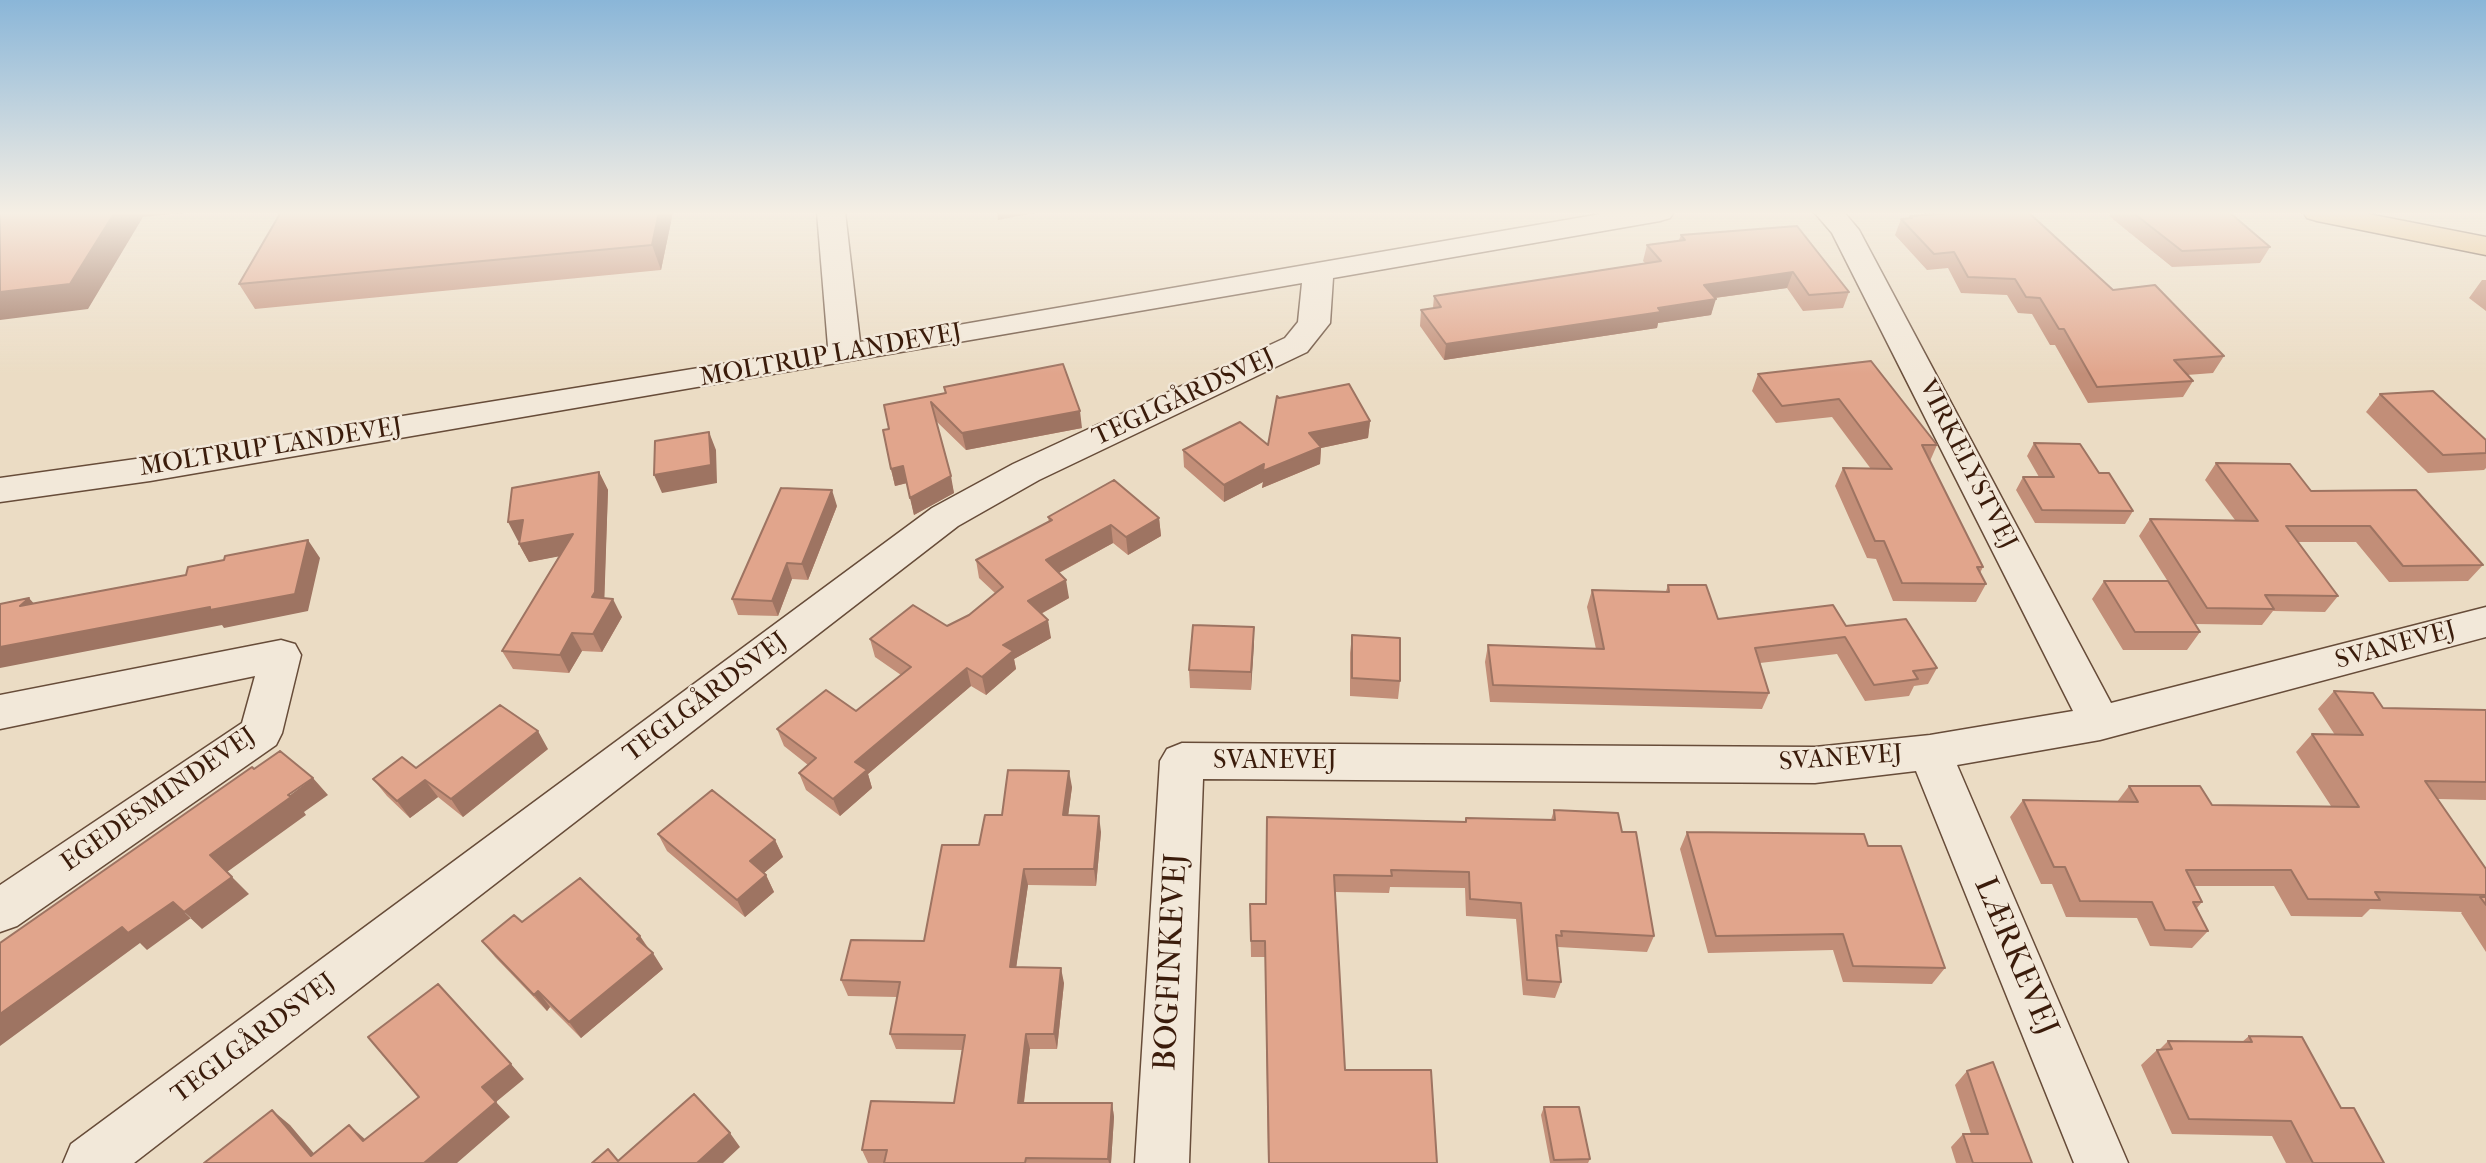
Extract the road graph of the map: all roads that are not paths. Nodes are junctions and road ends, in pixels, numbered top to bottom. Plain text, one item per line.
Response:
1 (836, 266) edge
2 (1340, 266) edge
3 (1864, 266) edge
4 (1318, 270) junction
5 (845, 354) junction
6 (0, 490) edge
7 (2486, 622) edge
8 (0, 712) edge
9 (2100, 723) junction
10 (1930, 752) junction
11 (1182, 761) joint
12 (0, 911) edge
13 (90, 1163) edge
14 (1162, 1163) edge
15 (2101, 1163) edge

1 - 5 street
2 - 4 street, MOLTRUP LANDEVEJ
3 - 9 street, VIRKELYSTVEJ
4 - 5 street, MOLTRUP LANDEVEJ
4 - 13 street, TEGLGÅRDSVEJ
5 - 6 street, MOLTRUP LANDEVEJ
7 - 9 street, SVANEVEJ
8 - 12 street, EGEDESMINDEVEJ
9 - 10 street, SVANEVEJ
10 - 11 street, SVANEVEJ
10 - 15 street, LÆRKEVEJ
11 - 14 street, BOGFINKEVEJ

